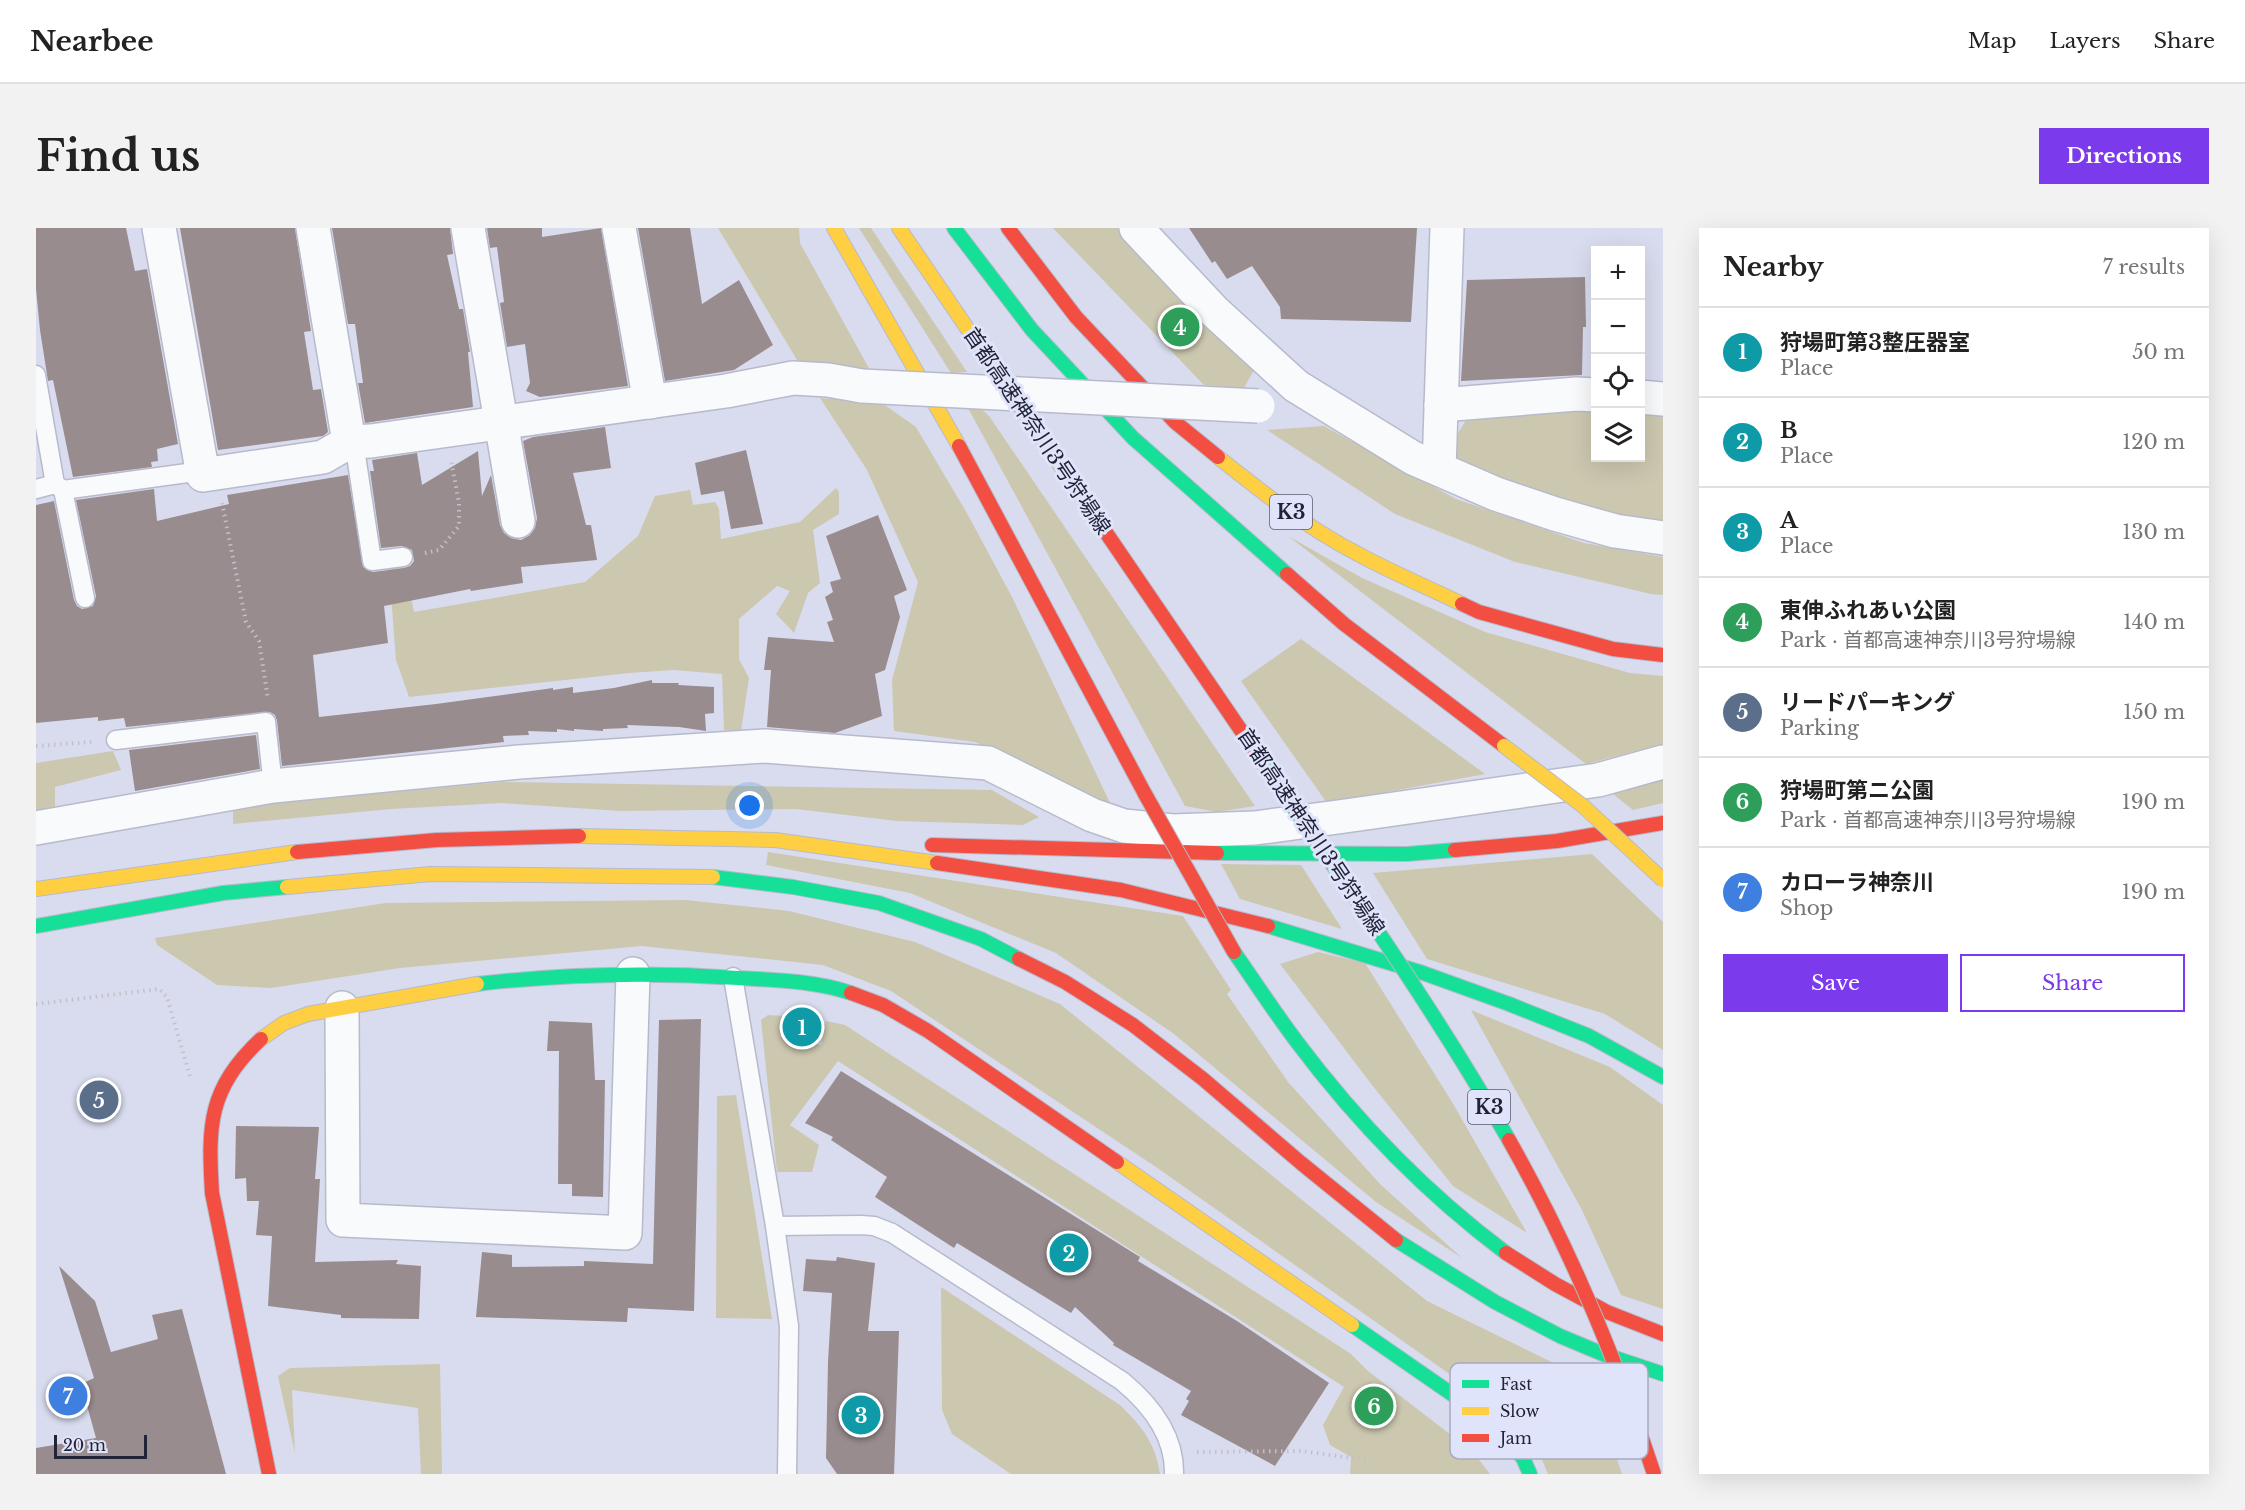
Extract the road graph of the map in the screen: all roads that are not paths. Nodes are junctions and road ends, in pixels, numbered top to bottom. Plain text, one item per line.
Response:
1 (159, 228) edge
2 (313, 228) edge
3 (468, 228) edge
4 (619, 228) edge
5 (834, 228) edge
6 (899, 228) edge
7 (954, 228) edge
8 (1008, 228) edge
9 (1136, 228) edge
10 (1447, 228) edge
11 (36, 375) edge
12 (1296, 386) junction
13 (1591, 395) edge
14 (1645, 398) edge
15 (1663, 399) edge
16 (650, 402) junction
17 (1441, 405) junction
18 (501, 423) junction
19 (352, 442) junction
20 (1439, 469) junction
21 (202, 471) junction
22 (59, 487) junction
23 (36, 489) edge
24 (518, 521) dead end
25 (1663, 538) edge
26 (403, 558) road end
27 (85, 598) dead end
28 (1663, 655) edge
29 (116, 740) road end
30 (1663, 762) edge
31 (273, 786) junction
32 (1663, 823) edge
33 (36, 828) edge
34 (774, 840) junction
35 (1663, 880) edge
36 (36, 889) edge
37 (36, 926) edge
38 (633, 974) junction
39 (733, 977) junction
40 (342, 1008) junction
41 (1663, 1077) edge
42 (775, 1226) junction
43 (1663, 1334) edge
44 (1615, 1363) edge
45 (1630, 1363) edge
46 (1648, 1369) edge
47 (1663, 1374) edge
48 (1450, 1393) edge
49 (1648, 1453) edge
50 (1523, 1459) edge
51 (269, 1474) edge
52 (787, 1474) edge
53 (1174, 1474) edge
54 (1530, 1474) edge
55 (1654, 1474) edge

1 - 21 street
2 - 19 street
3 - 18 street
4 - 16 street
5 - 43 main road, bridge
6 - 44 main road, 首都高速神奈川3号狩場線 / K3, bridge
7 - 35 main road, K3, bridge
8 - 28 main road, K3
9 - 12 street
10 - 17 street
11 - 22 lane
12 - 16 street, bridge
12 - 20 street
13 - 17 street
14 - 15 street
16 - 18 street
17 - 20 street
18 - 19 street
18 - 24 street
19 - 21 street
19 - 26 lane
20 - 25 street
21 - 22 lane
22 - 23 lane
22 - 27 lane
29 - 31 lane
30 - 31 street
31 - 33 street
32 - 34 main road
34 - 36 main road
34 - 41 main road
37 - 45 main road
38 - 39 main road
38 - 40 main road
38 - 40 street
39 - 42 lane
39 - 48 main road
40 - 51 main road
42 - 52 lane
42 - 53 lane
46 - 47 main road
49 - 55 main road, 首都高速神奈川3号狩場線 / K3, bridge
50 - 54 main road

